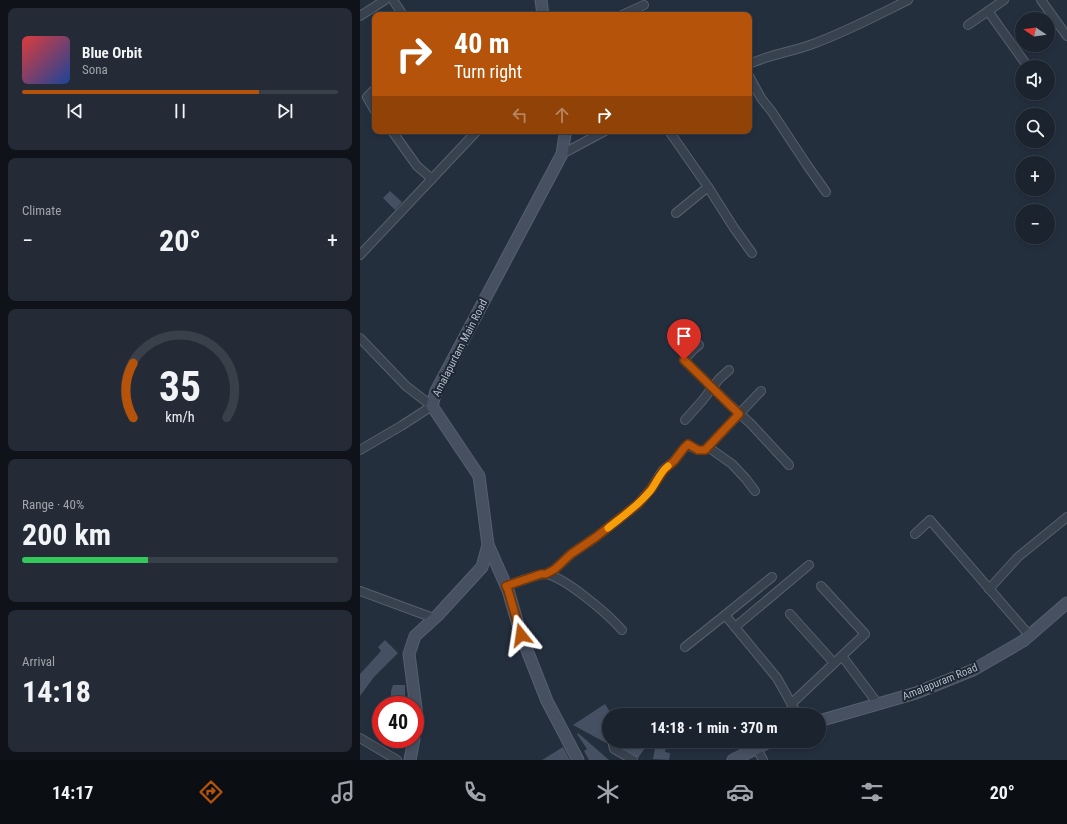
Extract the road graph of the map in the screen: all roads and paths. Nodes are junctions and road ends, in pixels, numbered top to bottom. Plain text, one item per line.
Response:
1 (385, 0) edge
2 (393, 0) edge
3 (541, 0) edge
4 (908, 0) edge
5 (1004, 0) edge
6 (1041, 0) edge
7 (644, 5) dead end
8 (988, 11) junction
9 (401, 12) edge
10 (543, 12) edge
11 (629, 12) edge
12 (360, 16) edge
13 (968, 25) dead end
14 (1067, 36) edge
15 (1023, 60) edge
16 (752, 63) edge
17 (752, 81) edge
18 (372, 92) edge
19 (372, 106) edge
20 (394, 134) edge
21 (474, 134) edge
22 (565, 134) edge
23 (599, 134) edge
24 (671, 134) edge
25 (562, 154) junction
26 (432, 179) junction
27 (708, 187) junction
28 (826, 192) dead end
29 (676, 212) dead end
30 (752, 253) dead end
31 (360, 255) edge
32 (360, 338) edge
33 (699, 345) dead end
34 (729, 370) dead end
35 (712, 387) junction
36 (761, 390) dead end
37 (432, 406) junction
38 (739, 414) junction
39 (685, 420) dead end
40 (708, 447) junction
41 (360, 450) edge
42 (789, 465) dead end
43 (755, 491) dead end
44 (1067, 517) edge
45 (915, 534) dead end
46 (488, 545) junction
47 (809, 565) dead end
48 (546, 574) junction
49 (772, 577) dead end
50 (506, 586) junction
51 (821, 586) dead end
52 (990, 589) junction
53 (360, 591) edge
54 (1067, 603) edge
55 (790, 614) dead end
56 (725, 615) junction
57 (435, 618) junction
58 (735, 627) junction
59 (622, 630) dead end
60 (1030, 636) junction
61 (685, 647) dead end
62 (842, 656) junction
63 (834, 663) junction
64 (414, 696) edge
65 (791, 704) junction
66 (878, 704) junction
67 (793, 708) edge
68 (826, 719) edge
69 (360, 738) edge
70 (412, 748) edge
71 (614, 748) edge
72 (757, 749) joint
73 (397, 760) edge
74 (410, 760) edge
75 (578, 760) edge
76 (633, 760) edge
77 (733, 760) edge
78 (763, 760) edge

1 - 12 street
2 - 9 street
3 - 10 street
4 - 16 street
5 - 8 street
6 - 14 street
7 - 11 street
8 - 13 street
8 - 15 street
17 - 28 street
18 - 19 street
20 - 26 street
21 - 26 street
22 - 25 street, Amalapurtam Main Road
23 - 25 street
24 - 27 street
25 - 37 street, Amalapurtam Main Road
26 - 31 street
27 - 29 street
27 - 30 street
32 - 37 street
33 - 35 street
34 - 35 street
35 - 38 street
35 - 39 street
36 - 38 street
37 - 41 street
37 - 46 street, Amalapurtam Main Road
38 - 40 street
38 - 42 street
40 - 43 street
40 - 48 street
44 - 52 street
45 - 52 street
46 - 50 street
46 - 57 street, Amalapurtam Main Road
47 - 58 street
48 - 50 street
48 - 59 street
49 - 56 street
50 - 75 street
51 - 62 street
52 - 60 street
53 - 57 street
54 - 60 street, Amalapuram Road
55 - 63 street
56 - 58 street
56 - 61 street
57 - 64 street, Amalapurtam Main Road
58 - 65 street
60 - 66 street, Amalapuram Road
62 - 63 street
62 - 66 street
63 - 65 street
65 - 67 street
66 - 68 street, Amalapuram Road
69 - 73 street
70 - 74 street
71 - 76 street
72 - 77 street
72 - 78 street

